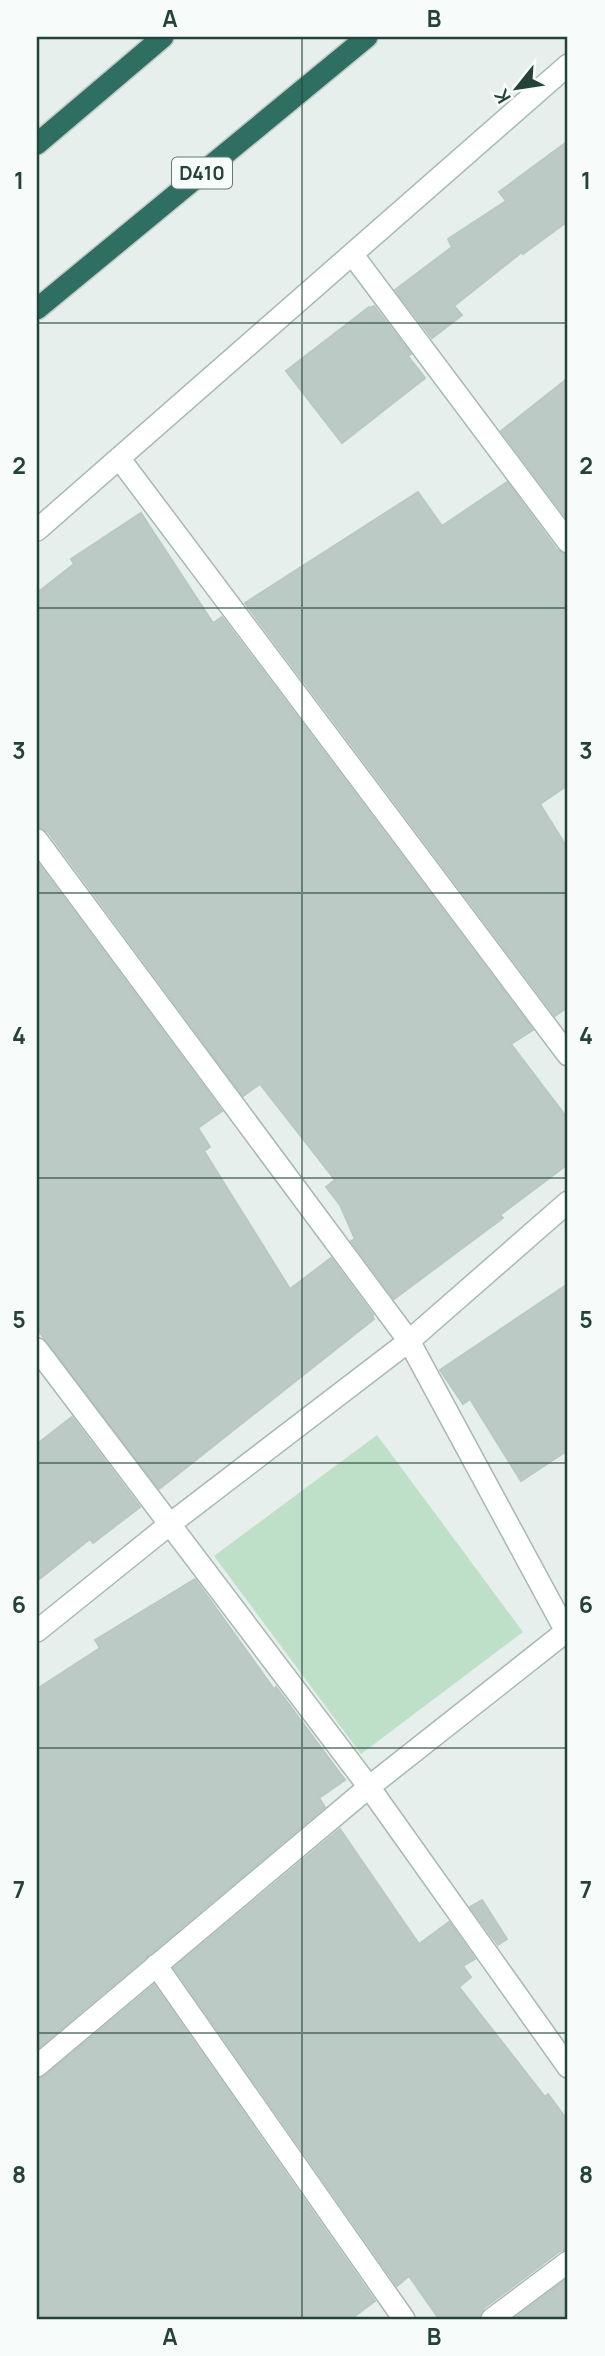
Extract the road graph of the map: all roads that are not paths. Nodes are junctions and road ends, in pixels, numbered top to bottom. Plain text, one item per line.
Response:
1 (163, 37) edge
2 (367, 37) edge
3 (568, 65) edge
4 (37, 144) edge
5 (352, 254) junction
6 (37, 309) edge
7 (119, 458) junction
8 (37, 530) edge
9 (568, 542) edge
10 (37, 840) edge
11 (568, 1055) edge
12 (568, 1202) edge
13 (409, 1341) junction
14 (37, 1349) edge
15 (170, 1524) junction
16 (37, 1630) edge
17 (567, 1632) edge
18 (369, 1787) junction
19 (156, 1965) junction
20 (37, 2066) edge
21 (568, 2067) edge
22 (568, 2262) edge
23 (404, 2319) edge
24 (492, 2319) edge

1 - 4 highway
2 - 6 highway, D410
3 - 5 street
5 - 7 street
5 - 9 street
7 - 8 street
7 - 11 street
10 - 13 street
12 - 13 street
13 - 15 street
13 - 17 street
14 - 15 street
15 - 16 street
15 - 18 street
17 - 18 street
18 - 19 street
18 - 21 street
19 - 20 street
19 - 23 street
22 - 24 street

